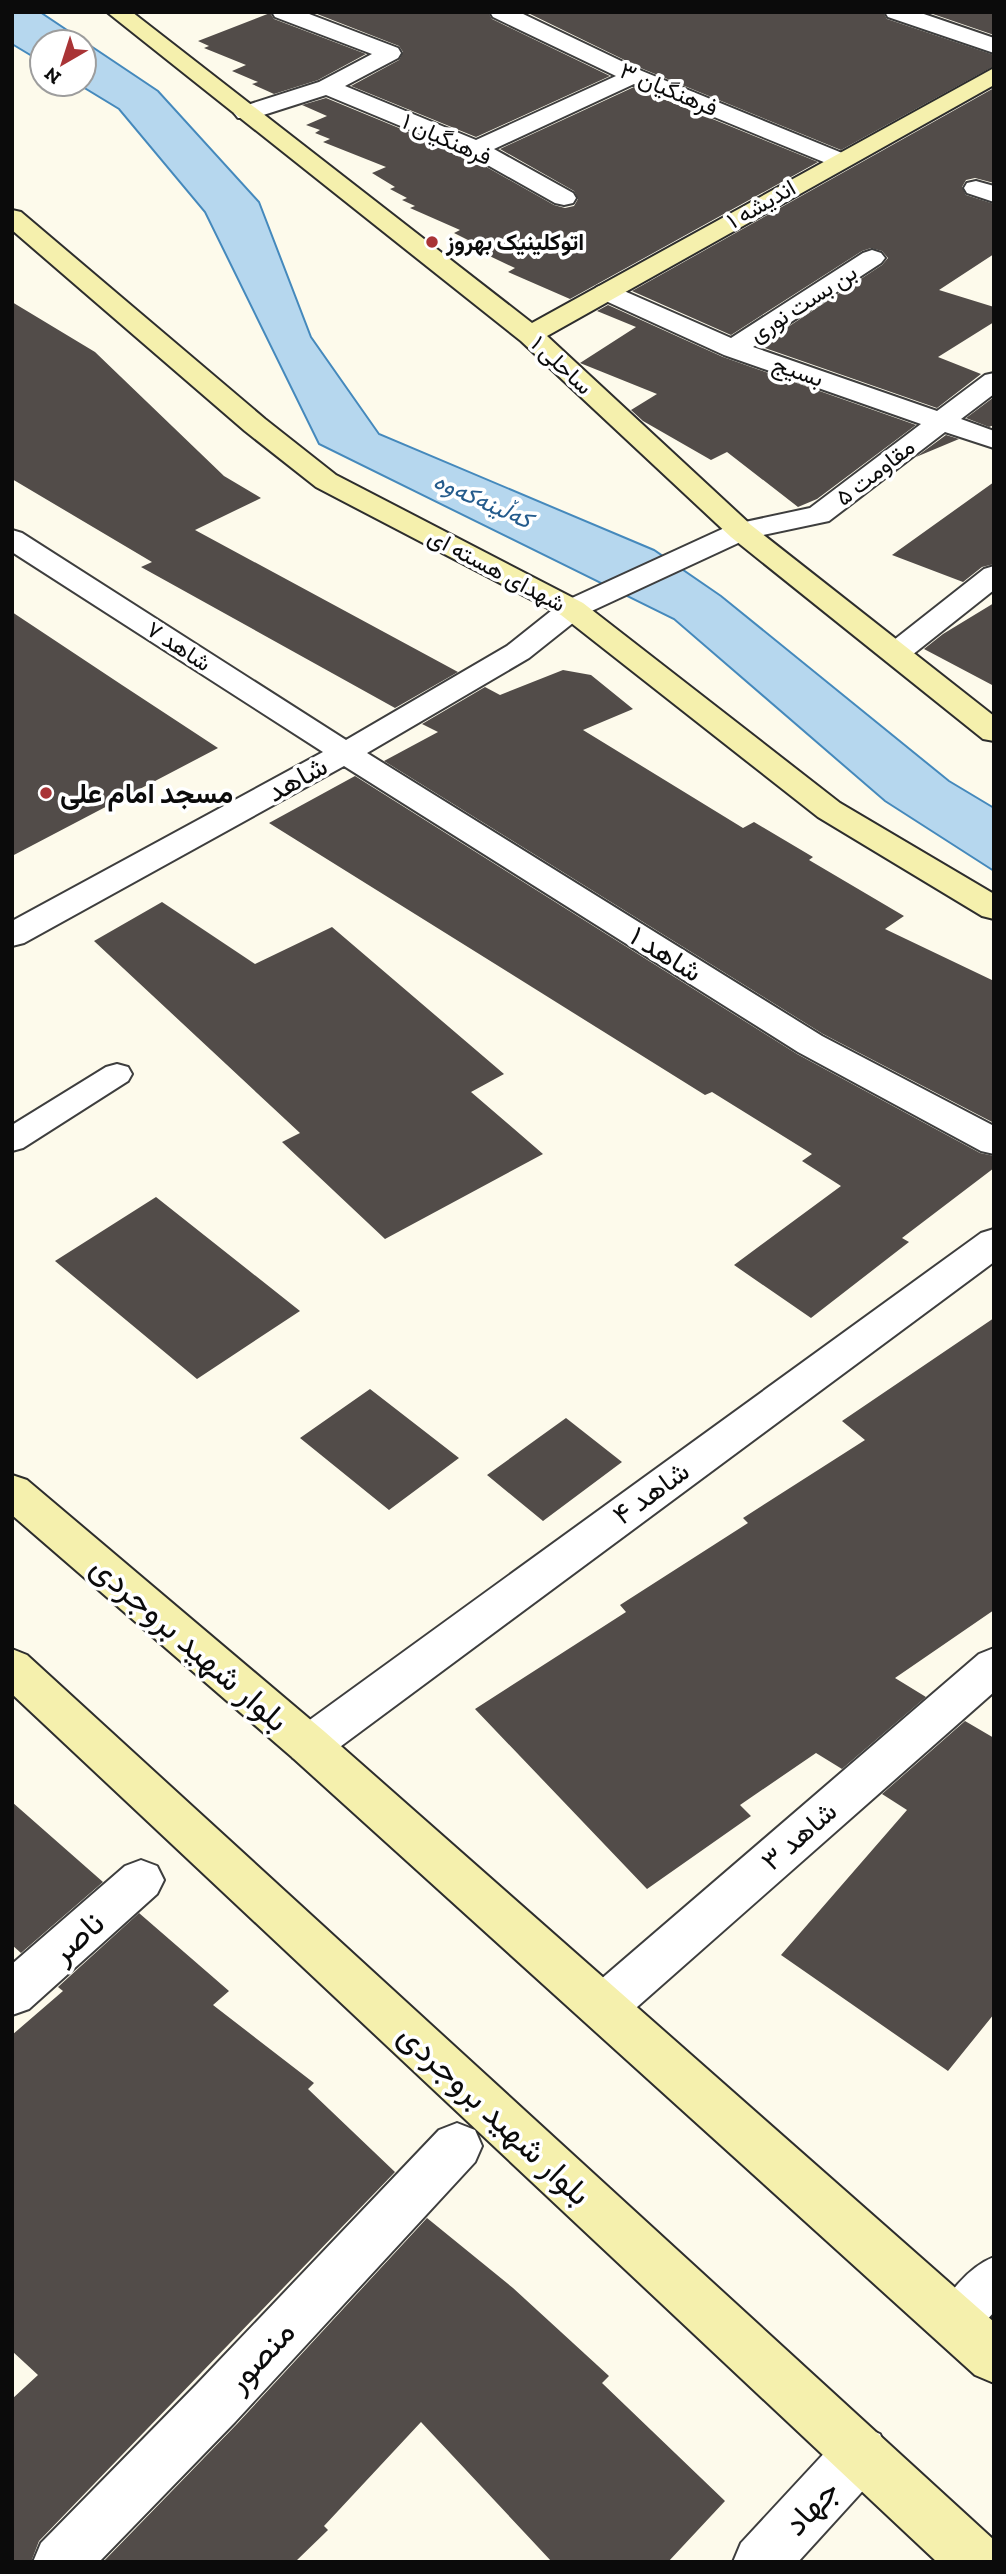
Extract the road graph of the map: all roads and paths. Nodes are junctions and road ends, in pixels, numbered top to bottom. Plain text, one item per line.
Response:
1 (118, 12) edge
2 (284, 12) edge
3 (501, 12) edge
4 (896, 12) edge
5 (994, 46) edge
6 (994, 75) edge
7 (634, 76) junction
8 (327, 88) junction
9 (246, 113) junction
10 (476, 149) junction
11 (839, 160) junction
12 (564, 198) dead end
13 (12, 218) edge
14 (872, 258) dead end
15 (606, 292) junction
16 (530, 335) junction
17 (733, 349) junction
18 (994, 381) edge
19 (941, 421) junction
20 (994, 440) edge
21 (741, 531) junction
22 (12, 539) edge
23 (994, 575) edge
24 (572, 609) junction
25 (896, 653) junction
26 (994, 732) edge
27 (345, 753) junction
28 (994, 909) edge
29 (21, 919) edge
30 (117, 1074) dead end
31 (12, 1140) edge
32 (994, 1142) edge
33 (994, 1242) edge
34 (12, 1490) edge
35 (994, 1666) edge
36 (12, 1667) edge
37 (309, 1745) junction
38 (141, 1880) dead end
39 (12, 1994) edge
40 (603, 2007) junction
41 (457, 2146) dead end
42 (994, 2278) edge
43 (955, 2323) junction
44 (994, 2357) edge
45 (861, 2453) junction
46 (60, 2562) edge
47 (760, 2562) edge
48 (977, 2562) edge

1 - 9 street, ساحلی ۱
2 - 8 street
3 - 7 street, فرهنگیان ۳
4 - 5 street
6 - 11 street, اندیشه ۱
7 - 10 street
7 - 11 street, فرهنگیان ۳
8 - 9 street
8 - 10 street, فرهنگیان ۱
9 - 16 street, ساحلی ۱
10 - 12 street, فرهنگیان ۱
11 - 15 street, اندیشه ۱
13 - 24 street, شهدای هسته ای
14 - 17 street, بن بست نوری
15 - 16 street, اندیشه ۱
15 - 17 street, بسیج
16 - 21 street, ساحلی ۱
17 - 19 street, بسیج
18 - 19 street, مقاومت ۵
19 - 20 street, بسیج
19 - 21 street, مقاومت ۵
21 - 24 street, مقاومت ۵
21 - 25 street, ساحلی ۱
22 - 27 street, شاهد ۷
23 - 25 street
24 - 27 street, شاهد
24 - 28 street, شهدای هسته ای
25 - 26 street, ساحلی ۱
27 - 29 street, شاهد
27 - 32 street, شاهد ۱
30 - 31 lane
33 - 37 street, شاهد ۴
34 - 37 street, بلوار شهید بروجردی
35 - 40 street, شاهد ۳
36 - 45 street, بلوار شهید بروجردی
37 - 40 street, بلوار شهید بروجردی
38 - 39 street, ناصر
40 - 43 street, بلوار شهید بروجردی
41 - 46 street, منصور
42 - 43 lane
43 - 44 street, بلوار شهید بروجردی
45 - 47 street, جهاد
45 - 48 street, بلوار شهید بروجردی

